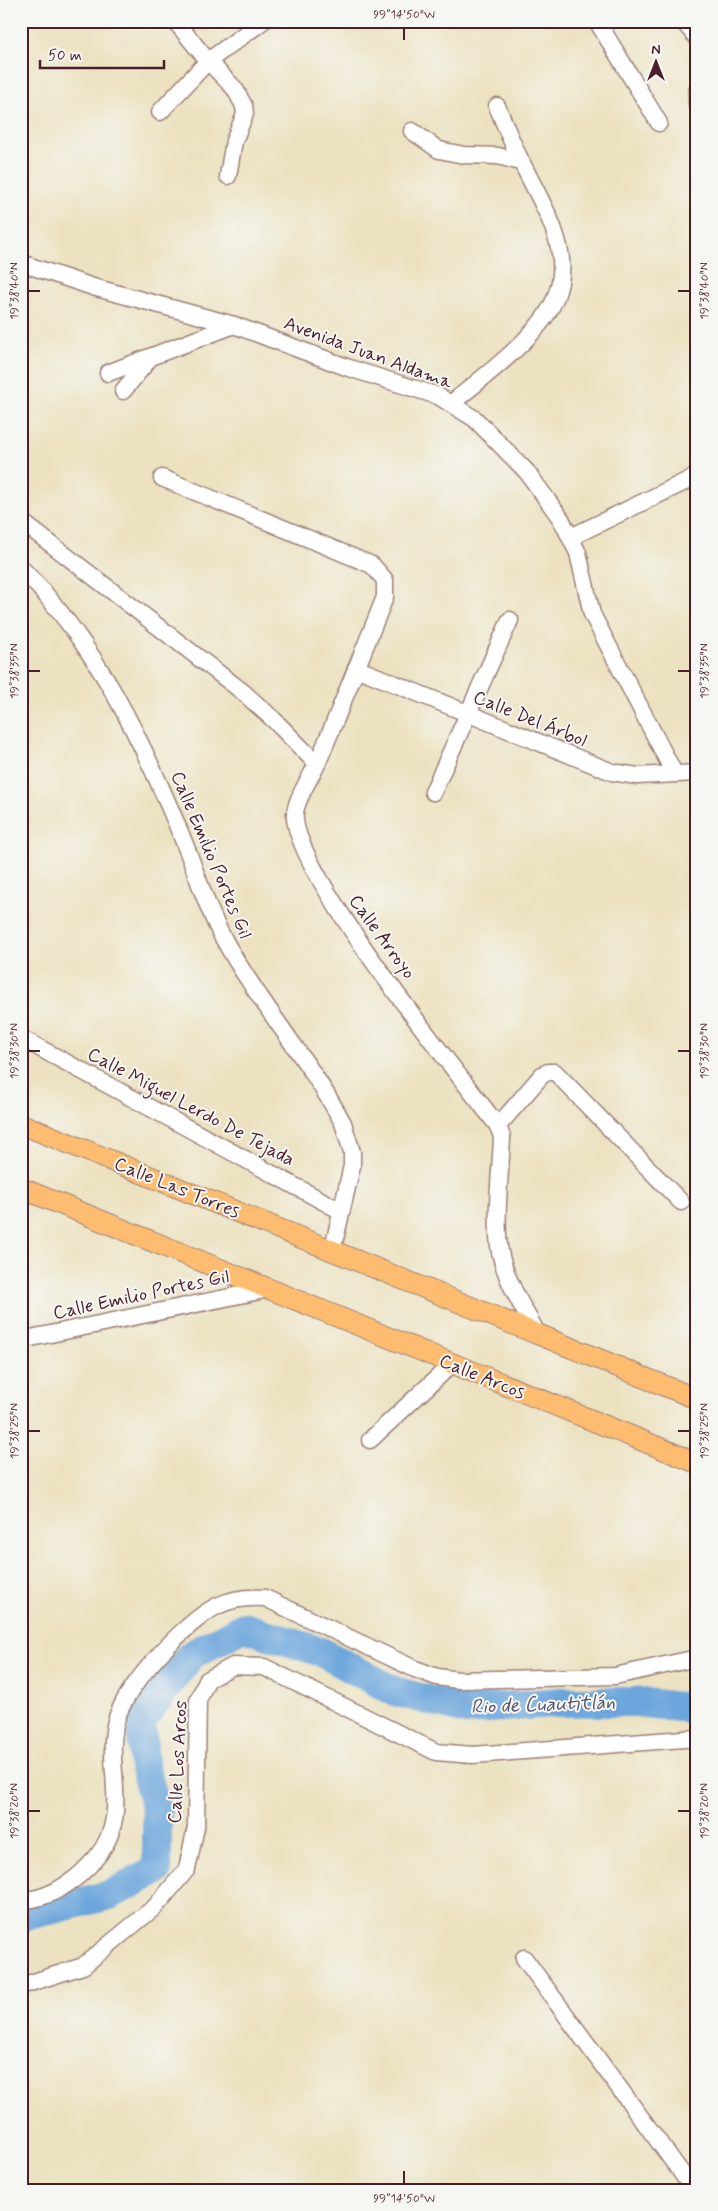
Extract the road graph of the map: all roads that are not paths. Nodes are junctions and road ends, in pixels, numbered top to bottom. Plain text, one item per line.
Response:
1 (174, 21) edge
2 (263, 21) edge
3 (597, 21) edge
4 (683, 21) edge
5 (697, 38) edge
6 (208, 61) junction
7 (697, 92) edge
8 (697, 104) edge
9 (497, 106) dead end
10 (160, 112) dead end
11 (659, 123) dead end
12 (412, 131) dead end
13 (521, 162) junction
14 (228, 176) dead end
15 (21, 263) edge
16 (234, 325) junction
17 (151, 356) junction
18 (108, 373) dead end
19 (122, 391) dead end
20 (452, 403) junction
21 (697, 476) edge
22 (162, 478) dead end
23 (21, 521) edge
24 (571, 537) junction
25 (21, 568) edge
26 (510, 620) dead end
27 (356, 668) junction
28 (466, 715) junction
29 (317, 764) junction
30 (674, 773) junction
31 (697, 773) edge
32 (433, 792) dead end
33 (21, 1038) edge
34 (21, 1124) edge
35 (498, 1126) junction
36 (21, 1188) edge
37 (681, 1202) dead end
38 (341, 1211) junction
39 (332, 1252) junction
40 (269, 1289) junction
41 (539, 1336) junction
42 (21, 1340) edge
43 (452, 1364) junction
44 (697, 1399) edge
45 (370, 1440) dead end
46 (697, 1463) edge
47 (697, 1658) edge
48 (697, 1738) edge
49 (21, 1900) edge
50 (524, 1958) dead end
51 (21, 1986) edge
52 (694, 2190) edge

1 - 6 street
2 - 6 street
3 - 11 street
4 - 5 street
6 - 10 street
6 - 14 street
7 - 8 street
9 - 13 street
12 - 13 street
13 - 20 street
15 - 16 street, Avenida Juan Aldama
16 - 17 street
16 - 20 street, Avenida Juan Aldama
17 - 18 street
17 - 19 street
20 - 24 street, Avenida Juan Aldama
21 - 24 street
22 - 27 street, Calle Arroyo
23 - 29 street
24 - 30 street, Avenida Juan Aldama
25 - 38 street, Calle Emilio Portes Gil
26 - 28 street
27 - 28 street, Calle Del Árbol
27 - 29 street, Calle Arroyo
28 - 30 street, Calle Del Árbol
28 - 32 street
29 - 35 street, Calle Arroyo
30 - 31 street, Calle Del Árbol
33 - 38 street, Calle Miguel Lerdo De Tejada
34 - 39 main road, Calle Las Torres
35 - 37 street
35 - 41 street
36 - 40 main road
38 - 39 street, Calle Emilio Portes Gil
39 - 41 main road
40 - 42 street, Calle Emilio Portes Gil
40 - 43 main road, Calle Arcos
41 - 44 main road
43 - 45 street
43 - 46 main road, Calle Arcos
47 - 49 street
48 - 51 street, Calle Los Arcos
50 - 52 street

